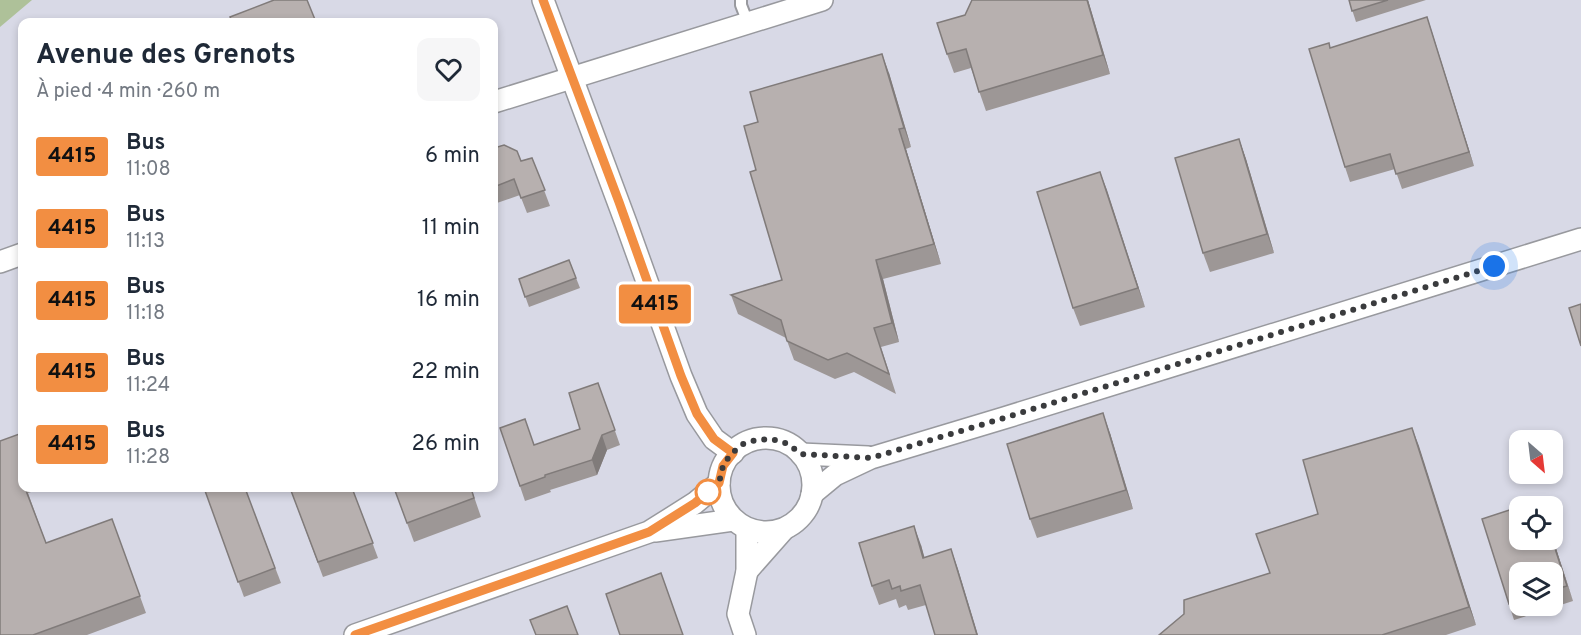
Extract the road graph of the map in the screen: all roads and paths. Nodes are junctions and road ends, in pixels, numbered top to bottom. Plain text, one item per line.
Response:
1 (543, 0) edge
2 (741, 0) edge
3 (822, 0) edge
4 (748, 23) junction
5 (572, 77) junction
6 (498, 101) edge
7 (1581, 239) edge
8 (18, 255) edge
9 (0, 262) edge
10 (733, 453) junction
11 (801, 454) junction
12 (871, 458) junction
13 (719, 483) junction
14 (812, 494) junction
15 (740, 524) junction
16 (784, 529) junction
17 (649, 532) junction
18 (747, 571) junction
19 (356, 635) edge
20 (745, 635) edge

1 - 5 street
2 - 4 lane
3 - 4 street
4 - 5 street
5 - 6 street
5 - 10 street
7 - 12 street
8 - 9 street
10 - 11 street
10 - 13 street
11 - 12 street
11 - 14 street
12 - 14 street
13 - 15 street
13 - 17 street
14 - 16 street
15 - 16 street
15 - 17 street
15 - 18 street
16 - 18 street
17 - 19 street
18 - 20 street

